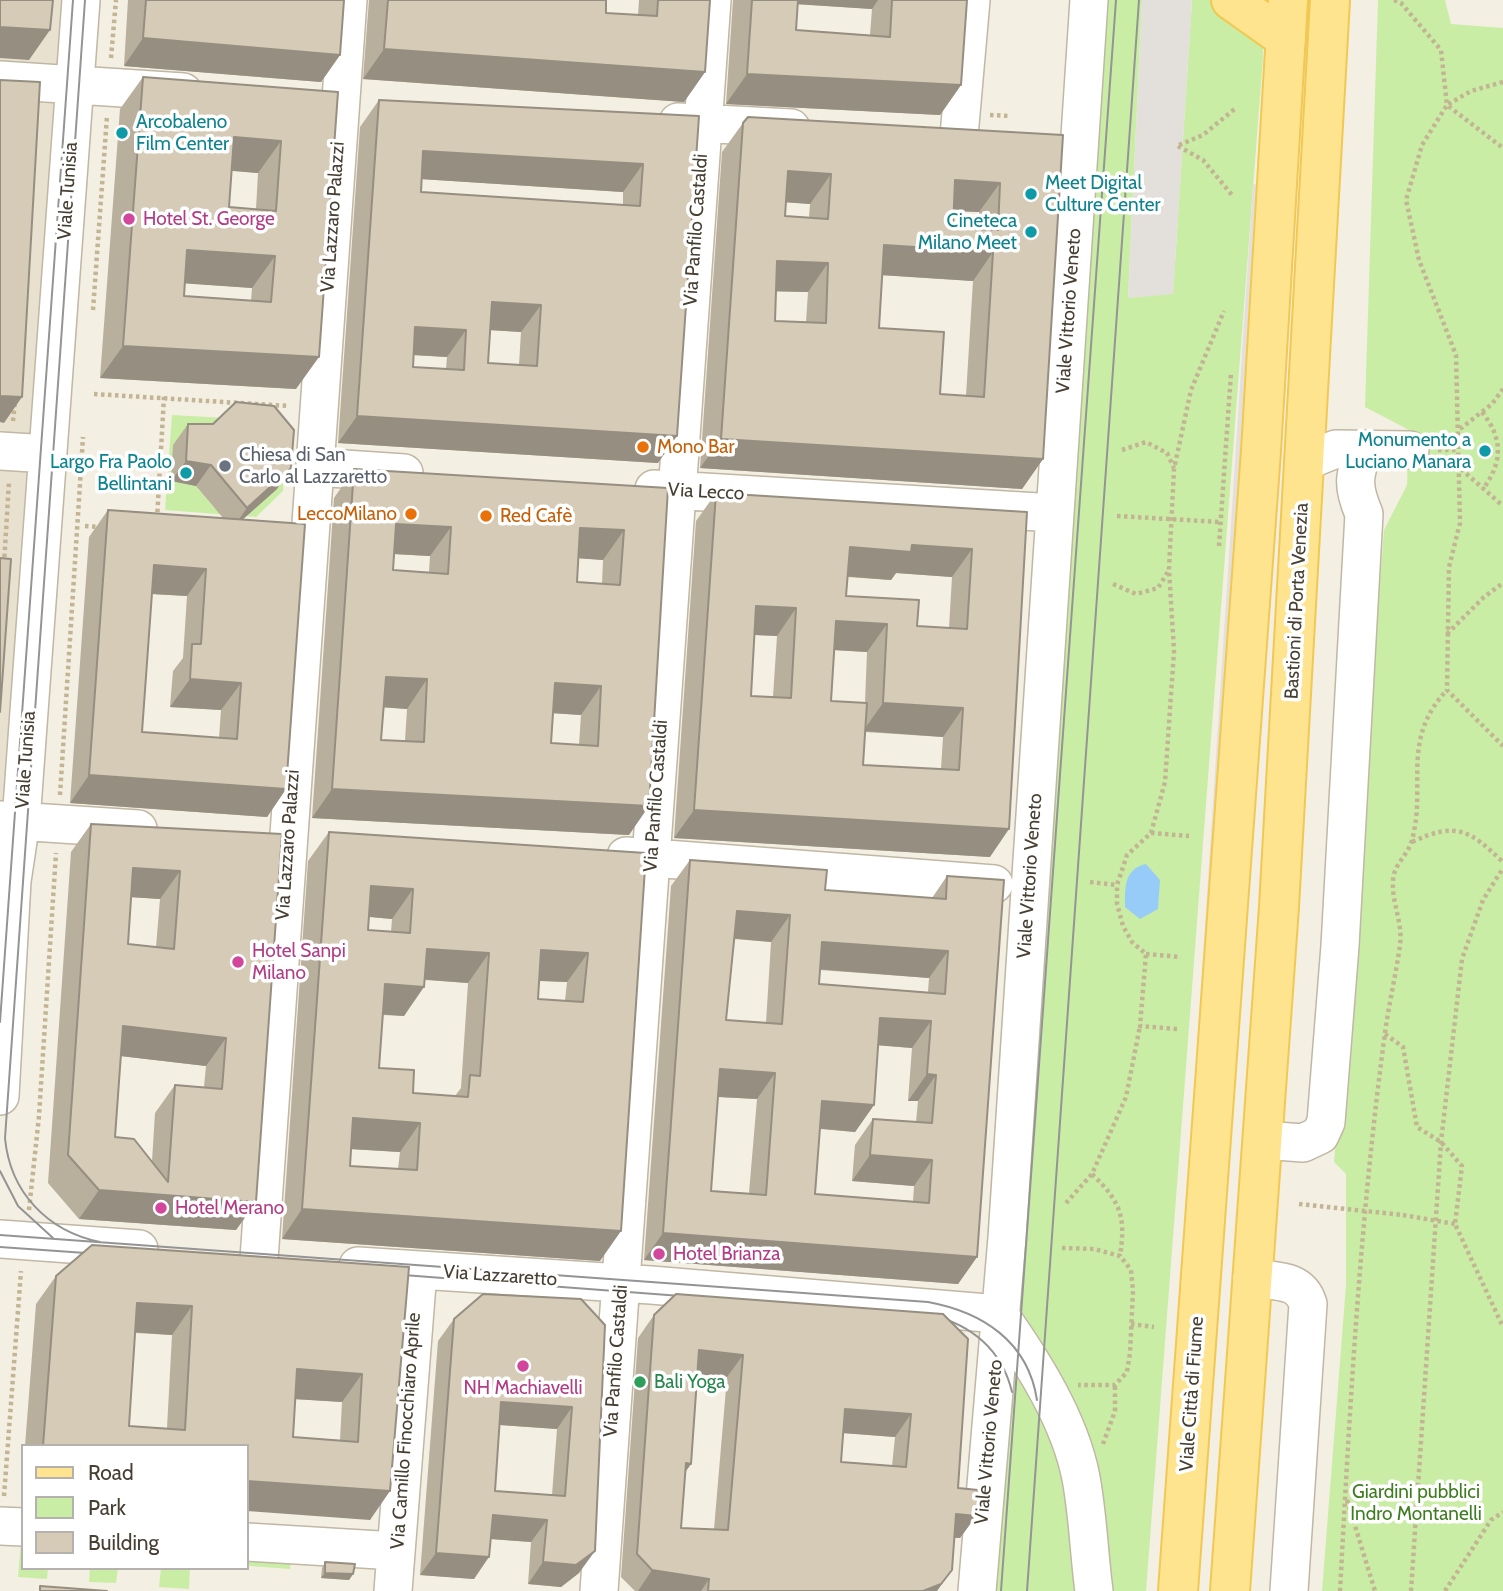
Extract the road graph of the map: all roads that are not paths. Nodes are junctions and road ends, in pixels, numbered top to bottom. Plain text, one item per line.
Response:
1 (81, 0) edge
2 (348, 0) edge
3 (712, 0) edge
4 (971, 0) edge
5 (1089, 0) edge
6 (1231, 0) edge
7 (1288, 0) edge
8 (1330, 0) edge
9 (1286, 39) junction
10 (0, 80) edge
11 (76, 83) junction
12 (212, 94) edge
13 (304, 102) edge
14 (355, 106) junction
15 (644, 120) edge
16 (703, 123) junction
17 (975, 128) edge
18 (820, 129) edge
19 (1047, 142) edge
20 (1079, 161) junction
21 (311, 436) junction
22 (1363, 449) junction
23 (1410, 450) dead end
24 (7, 452) edge
25 (48, 454) junction
26 (1306, 461) junction
27 (434, 475) edge
28 (626, 487) edge
29 (677, 490) junction
30 (1055, 513) junction
31 (10, 820) edge
32 (173, 832) edge
33 (591, 854) edge
34 (651, 858) junction
35 (1030, 887) junction
36 (6, 897) edge
37 (0, 1096) edge
38 (1262, 1140) junction
39 (0, 1239) edge
40 (167, 1252) edge
41 (220, 1256) edge
42 (327, 1264) edge
43 (418, 1271) junction
44 (1252, 1278) junction
45 (621, 1283) junction
46 (999, 1314) junction
47 (248, 1542) edge
48 (396, 1551) junction
49 (401, 1590) edge
50 (600, 1591) edge
51 (977, 1591) edge
52 (1094, 1591) edge
53 (1178, 1591) edge
54 (1230, 1591) edge
55 (1289, 1591) edge

1 - 11 street, Viale Tunisia
2 - 14 street, Via Lazzaro Palazzi
3 - 16 street, Via Panfilo Castaldi
4 - 17 street
5 - 20 street, Viale Vittorio Veneto
6 - 9 main road
7 - 9 main road
8 - 26 main road, Bastioni di Porta Venezia
9 - 53 main road, Viale Città di Fiume
10 - 11 street
11 - 12 street
11 - 25 street, Viale Tunisia
13 - 14 street
14 - 21 street, Via Lazzaro Palazzi
15 - 16 street
16 - 18 street
16 - 29 street, Via Panfilo Castaldi
19 - 20 street
20 - 30 street, Viale Vittorio Veneto
21 - 27 street
21 - 41 street, Via Lazzaro Palazzi
22 - 23 street
22 - 26 street
22 - 38 street
24 - 25 street
25 - 31 street, Viale Tunisia
26 - 38 main road, Bastioni di Porta Venezia
28 - 29 street, Via Lecco
29 - 30 street, Via Lecco
29 - 34 street, Via Panfilo Castaldi
30 - 35 street, Viale Vittorio Veneto
31 - 32 street
31 - 36 street, Viale Tunisia
33 - 34 street
34 - 35 street
34 - 45 street, Via Panfilo Castaldi
35 - 46 street, Viale Vittorio Veneto
36 - 37 street, Viale Tunisia
38 - 44 main road, Bastioni di Porta Venezia
39 - 40 street
42 - 43 street, Via Lazzaretto
43 - 45 street, Via Lazzaretto
43 - 48 street, Via Camillo Finocchiaro Aprile
44 - 54 main road
44 - 55 street
45 - 46 street, Via Lazzaretto
45 - 50 street, Via Panfilo Castaldi
46 - 51 street, Viale Vittorio Veneto
46 - 52 street
47 - 48 street
48 - 49 street, Via Camillo Finocchiaro Aprile

